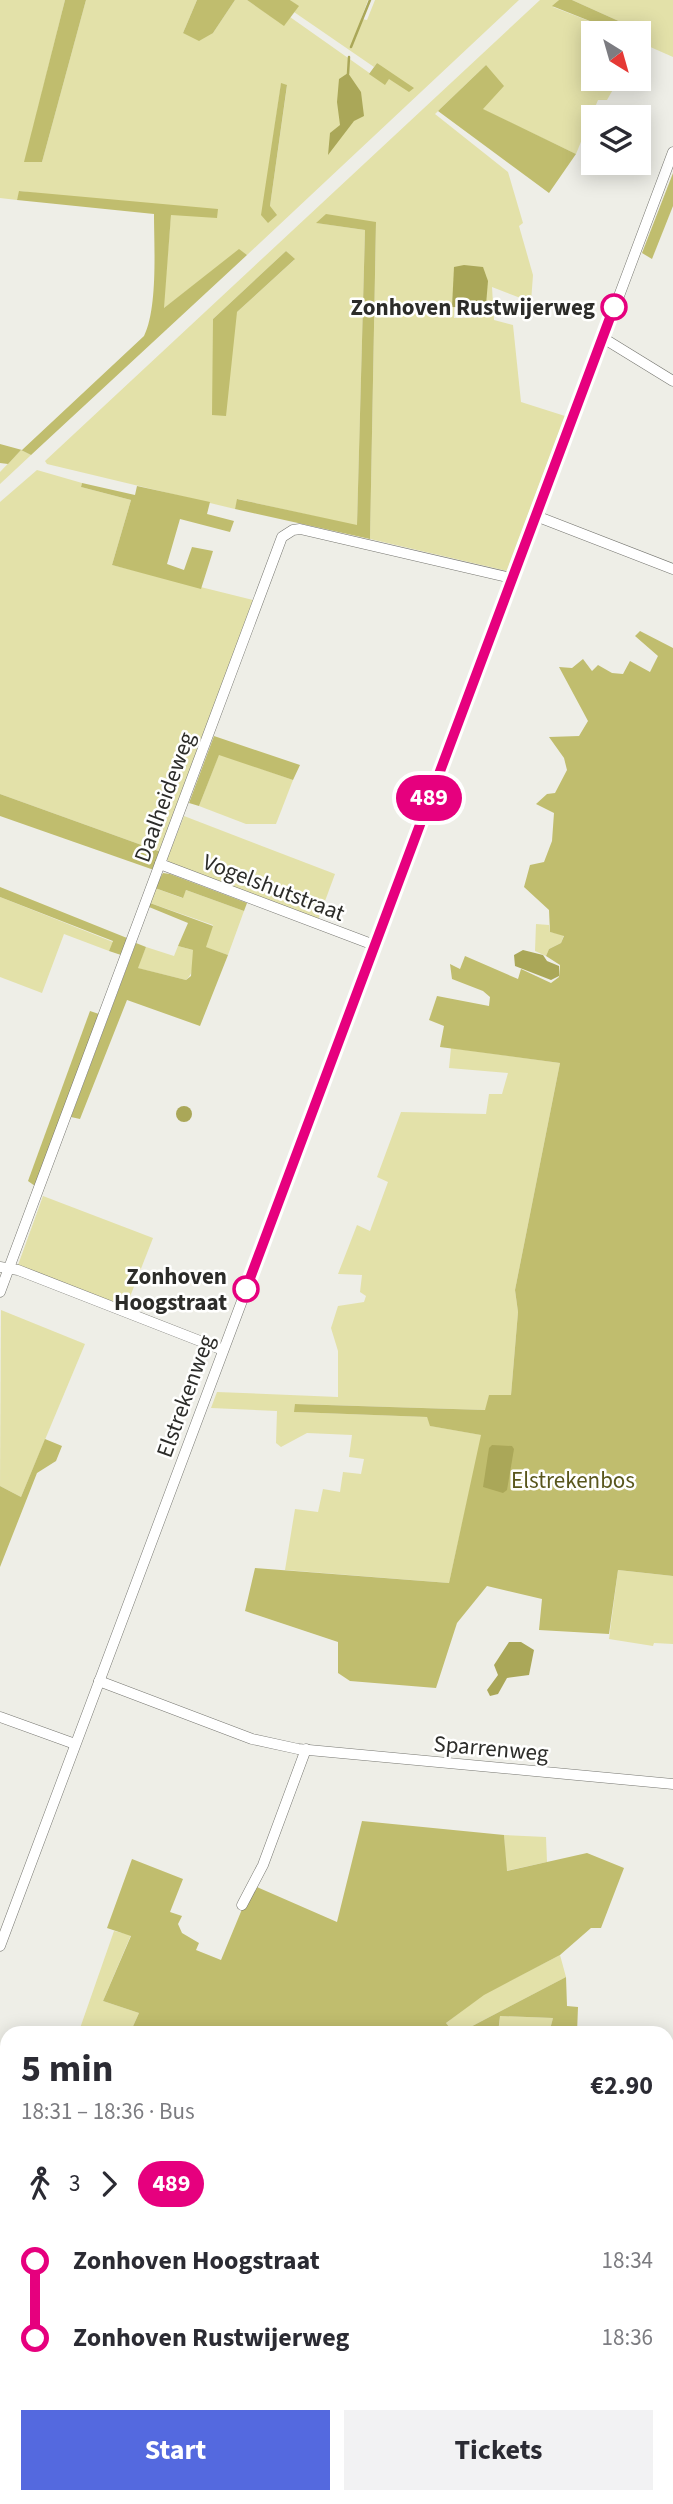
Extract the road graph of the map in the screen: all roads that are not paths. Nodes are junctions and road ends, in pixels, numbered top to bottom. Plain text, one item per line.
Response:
1 (673, 152) edge
2 (603, 338) junction
3 (673, 380) edge
4 (536, 516) junction
5 (673, 569) edge
6 (511, 578) junction
7 (160, 864) junction
8 (374, 945) junction
9 (4, 1269) edge
10 (0, 1292) edge
11 (223, 1350) junction
12 (99, 1681) junction
13 (0, 1717) edge
14 (75, 1744) junction
15 (306, 1749) junction
16 (673, 1784) edge
17 (242, 1905) dead end
18 (0, 1946) edge

1 - 2 street, Elstrekenweg
2 - 3 street
2 - 4 street, Elstrekenweg
4 - 5 street
4 - 6 street, Elstrekenweg
6 - 7 street, Daalheideweg
6 - 8 street, Elstrekenweg
7 - 8 street, Vogelshutstraat
7 - 9 street, Daalheideweg
8 - 11 street, Elstrekenweg
9 - 10 street, Daalheideweg
9 - 11 street
11 - 12 street, Elstrekenweg
12 - 14 street, Elstrekenweg
12 - 15 street, Sparrenweg
13 - 14 street
14 - 18 street, Elstrekenweg
15 - 16 street, Sparrenweg
15 - 17 street

